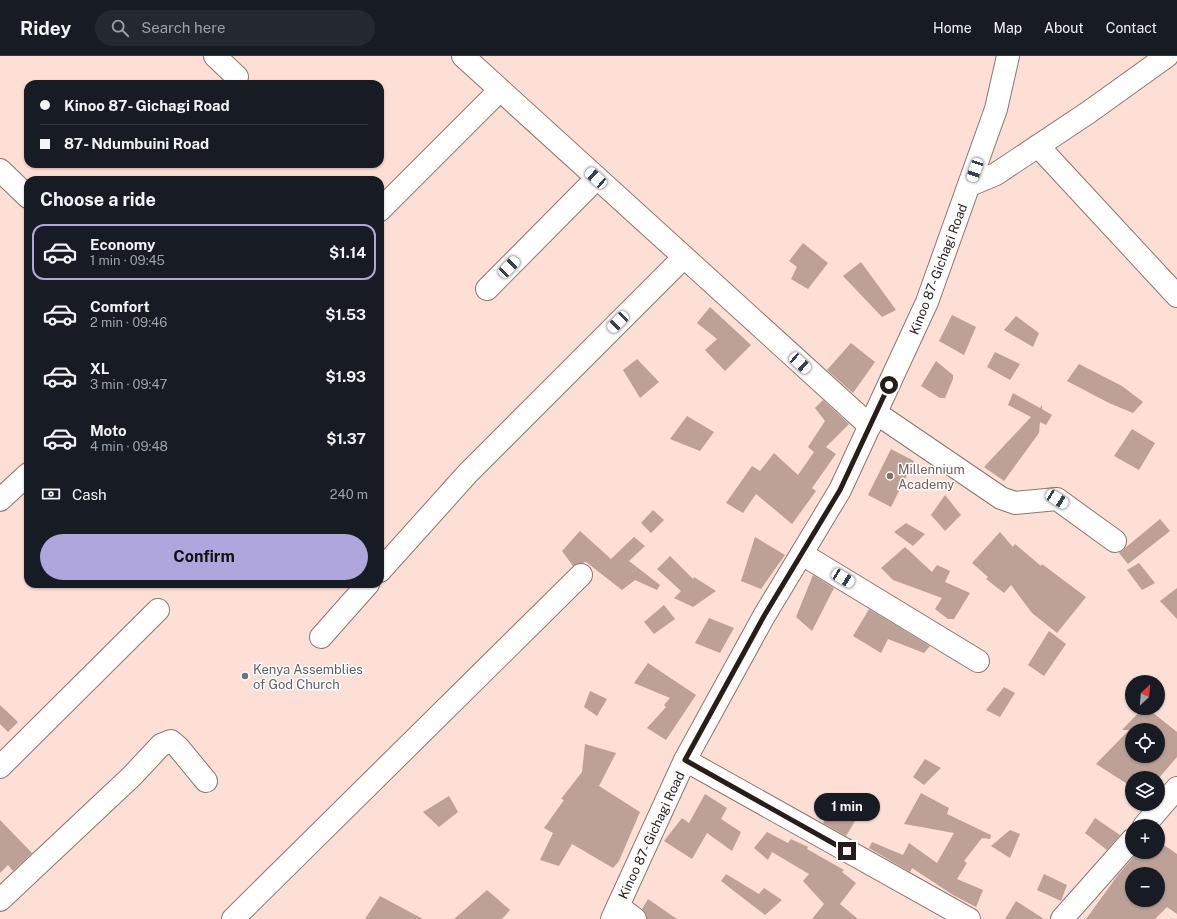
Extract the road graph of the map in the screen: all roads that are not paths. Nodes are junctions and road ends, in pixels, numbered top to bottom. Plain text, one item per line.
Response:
1 (215, 56) edge
2 (463, 56) edge
3 (1008, 56) edge
4 (1167, 56) edge
5 (237, 77) dead end
6 (499, 90) junction
7 (1038, 146) junction
8 (0, 170) edge
9 (596, 178) junction
10 (970, 184) junction
11 (24, 194) edge
12 (384, 206) edge
13 (682, 258) junction
14 (487, 289) dead end
15 (1177, 296) edge
16 (873, 420) junction
17 (24, 478) edge
18 (0, 500) edge
19 (1115, 541) dead end
20 (802, 554) junction
21 (384, 567) edge
22 (581, 576) dead end
23 (364, 588) edge
24 (158, 610) dead end
25 (321, 636) dead end
26 (978, 661) dead end
27 (685, 760) junction
28 (0, 767) edge
29 (206, 781) dead end
30 (1177, 788) edge
31 (1150, 819) edge
32 (1125, 848) edge
33 (0, 900) edge
34 (622, 915) edge
35 (233, 919) edge
36 (969, 919) edge
37 (1062, 919) edge

1 - 5 street
2 - 6 street
3 - 10 street, Kinoo 87- Gichagi Road
4 - 7 street
6 - 9 street
6 - 12 street
7 - 10 street
7 - 15 street
8 - 11 street
9 - 13 street
9 - 14 street
10 - 16 street, Kinoo 87- Gichagi Road
13 - 16 street
13 - 21 street
16 - 19 street
16 - 20 street, Kinoo 87- Gichagi Road
17 - 18 street
20 - 26 street
20 - 27 street, Kinoo 87- Gichagi Road
22 - 35 street
23 - 25 street
24 - 28 street
27 - 34 street, Kinoo 87- Gichagi Road
27 - 36 street
29 - 33 street
30 - 31 street
32 - 37 street

